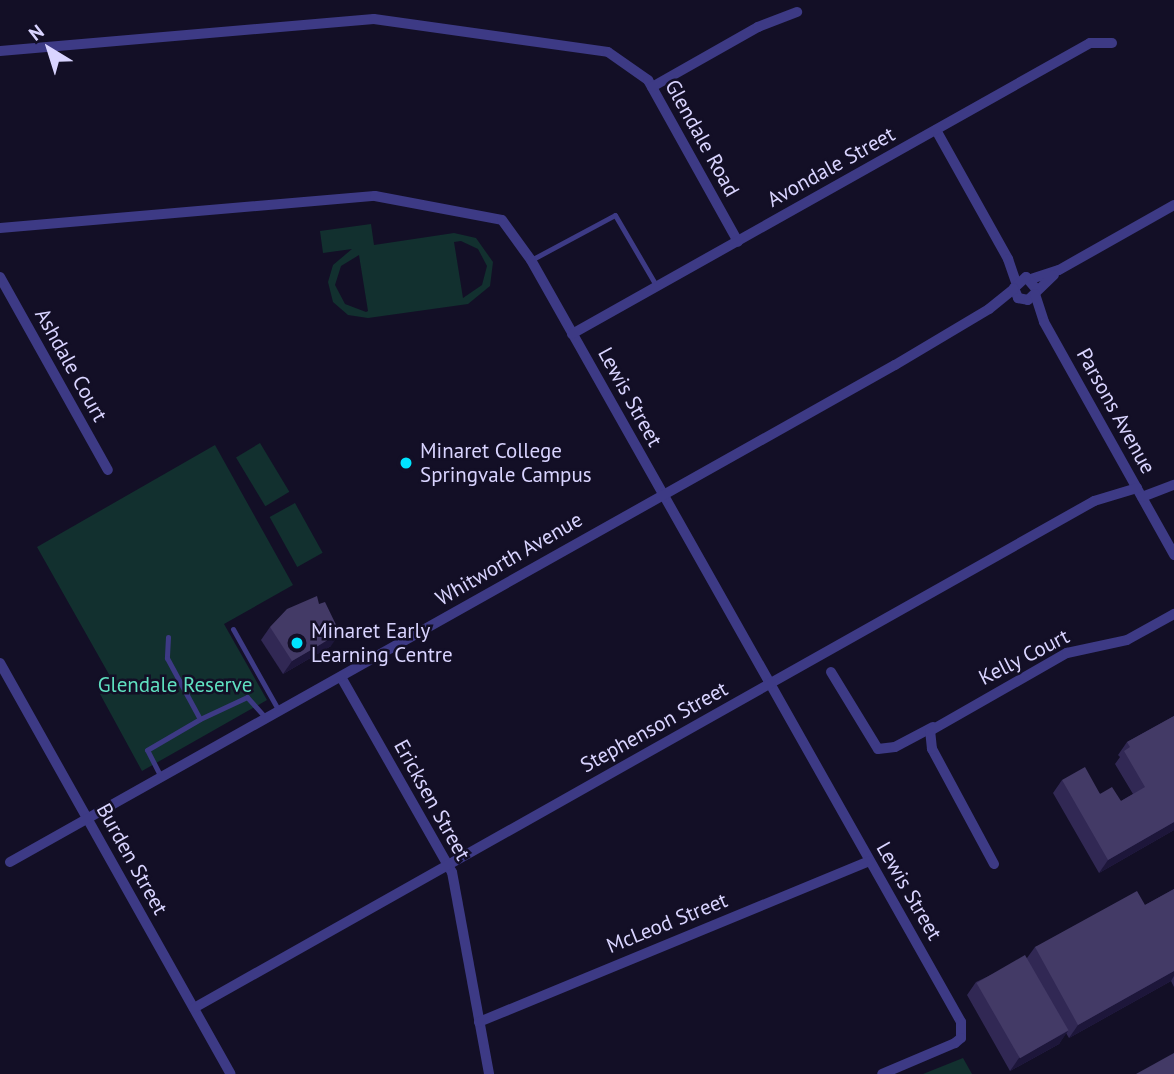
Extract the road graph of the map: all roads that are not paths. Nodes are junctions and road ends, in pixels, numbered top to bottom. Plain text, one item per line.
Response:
1 (797, 12) dead end
2 (1112, 43) dead end
3 (0, 51) edge
4 (652, 87) junction
5 (936, 130) junction
6 (1174, 205) edge
7 (0, 228) edge
8 (738, 242) junction
9 (1008, 259) junction
10 (531, 260) junction
11 (1059, 270) junction
12 (0, 277) edge
13 (1029, 278) junction
14 (1015, 286) junction
15 (657, 287) junction
16 (1029, 296) junction
17 (989, 309) junction
18 (572, 334) junction
19 (108, 470) dead end
20 (1174, 485) edge
21 (1140, 493) junction
22 (662, 494) junction
23 (1174, 555) edge
24 (1174, 614) edge
25 (233, 629) dead end
26 (168, 637) dead end
27 (0, 663) edge
28 (831, 672) dead end
29 (341, 677) junction
30 (769, 684) junction
31 (279, 711) junction
32 (266, 718) junction
33 (200, 719) junction
34 (934, 727) junction
35 (161, 777) junction
36 (87, 818) junction
37 (869, 860) junction
38 (10, 862) dead end
39 (994, 864) dead end
40 (448, 865) junction
41 (194, 1008) junction
42 (480, 1022) junction
43 (230, 1074) edge
44 (489, 1074) edge
45 (882, 1074) edge

1 - 4 street
2 - 5 street, Avondale Street
3 - 4 street, Glendale Road
4 - 8 street, Glendale Road
5 - 8 street, Avondale Street
5 - 9 street
6 - 11 street, Whitworth Avenue
7 - 10 street, Lewis Street
8 - 15 street, Avondale Street
9 - 13 street
9 - 14 street
10 - 15 lane
10 - 18 street, Lewis Street
11 - 13 street, Whitworth Avenue
11 - 16 street, Whitworth Avenue
12 - 19 street, Ashdale Court
13 - 14 street, Whitworth Avenue
13 - 16 street
14 - 16 street
14 - 17 street, Whitworth Avenue
15 - 18 street, Avondale Street
16 - 17 street, Whitworth Avenue
16 - 21 street, Parsons Avenue
17 - 22 street, Whitworth Avenue
18 - 22 street, Lewis Street
20 - 21 street, Stephenson Street
21 - 23 street, Parsons Avenue
21 - 30 street, Stephenson Street
22 - 29 street, Whitworth Avenue
22 - 30 street, Lewis Street
24 - 34 street, Kelly Court
25 - 31 lane
26 - 33 lane
27 - 36 street, Burden Street
28 - 34 street, Kelly Court
29 - 31 street, Whitworth Avenue
29 - 40 street, Ericksen Street
30 - 37 street, Lewis Street
30 - 40 street, Stephenson Street
31 - 32 street, Whitworth Avenue
32 - 33 lane
32 - 35 street, Whitworth Avenue
33 - 35 lane
34 - 39 street
35 - 36 street, Whitworth Avenue
36 - 38 street, Whitworth Avenue
36 - 41 street, Burden Street
37 - 42 street, McLeod Street
37 - 45 street, Lewis Street
40 - 41 street, Stephenson Street
40 - 42 street, Ericksen Street
41 - 43 street, Burden Street
42 - 44 street, Ericksen Street

